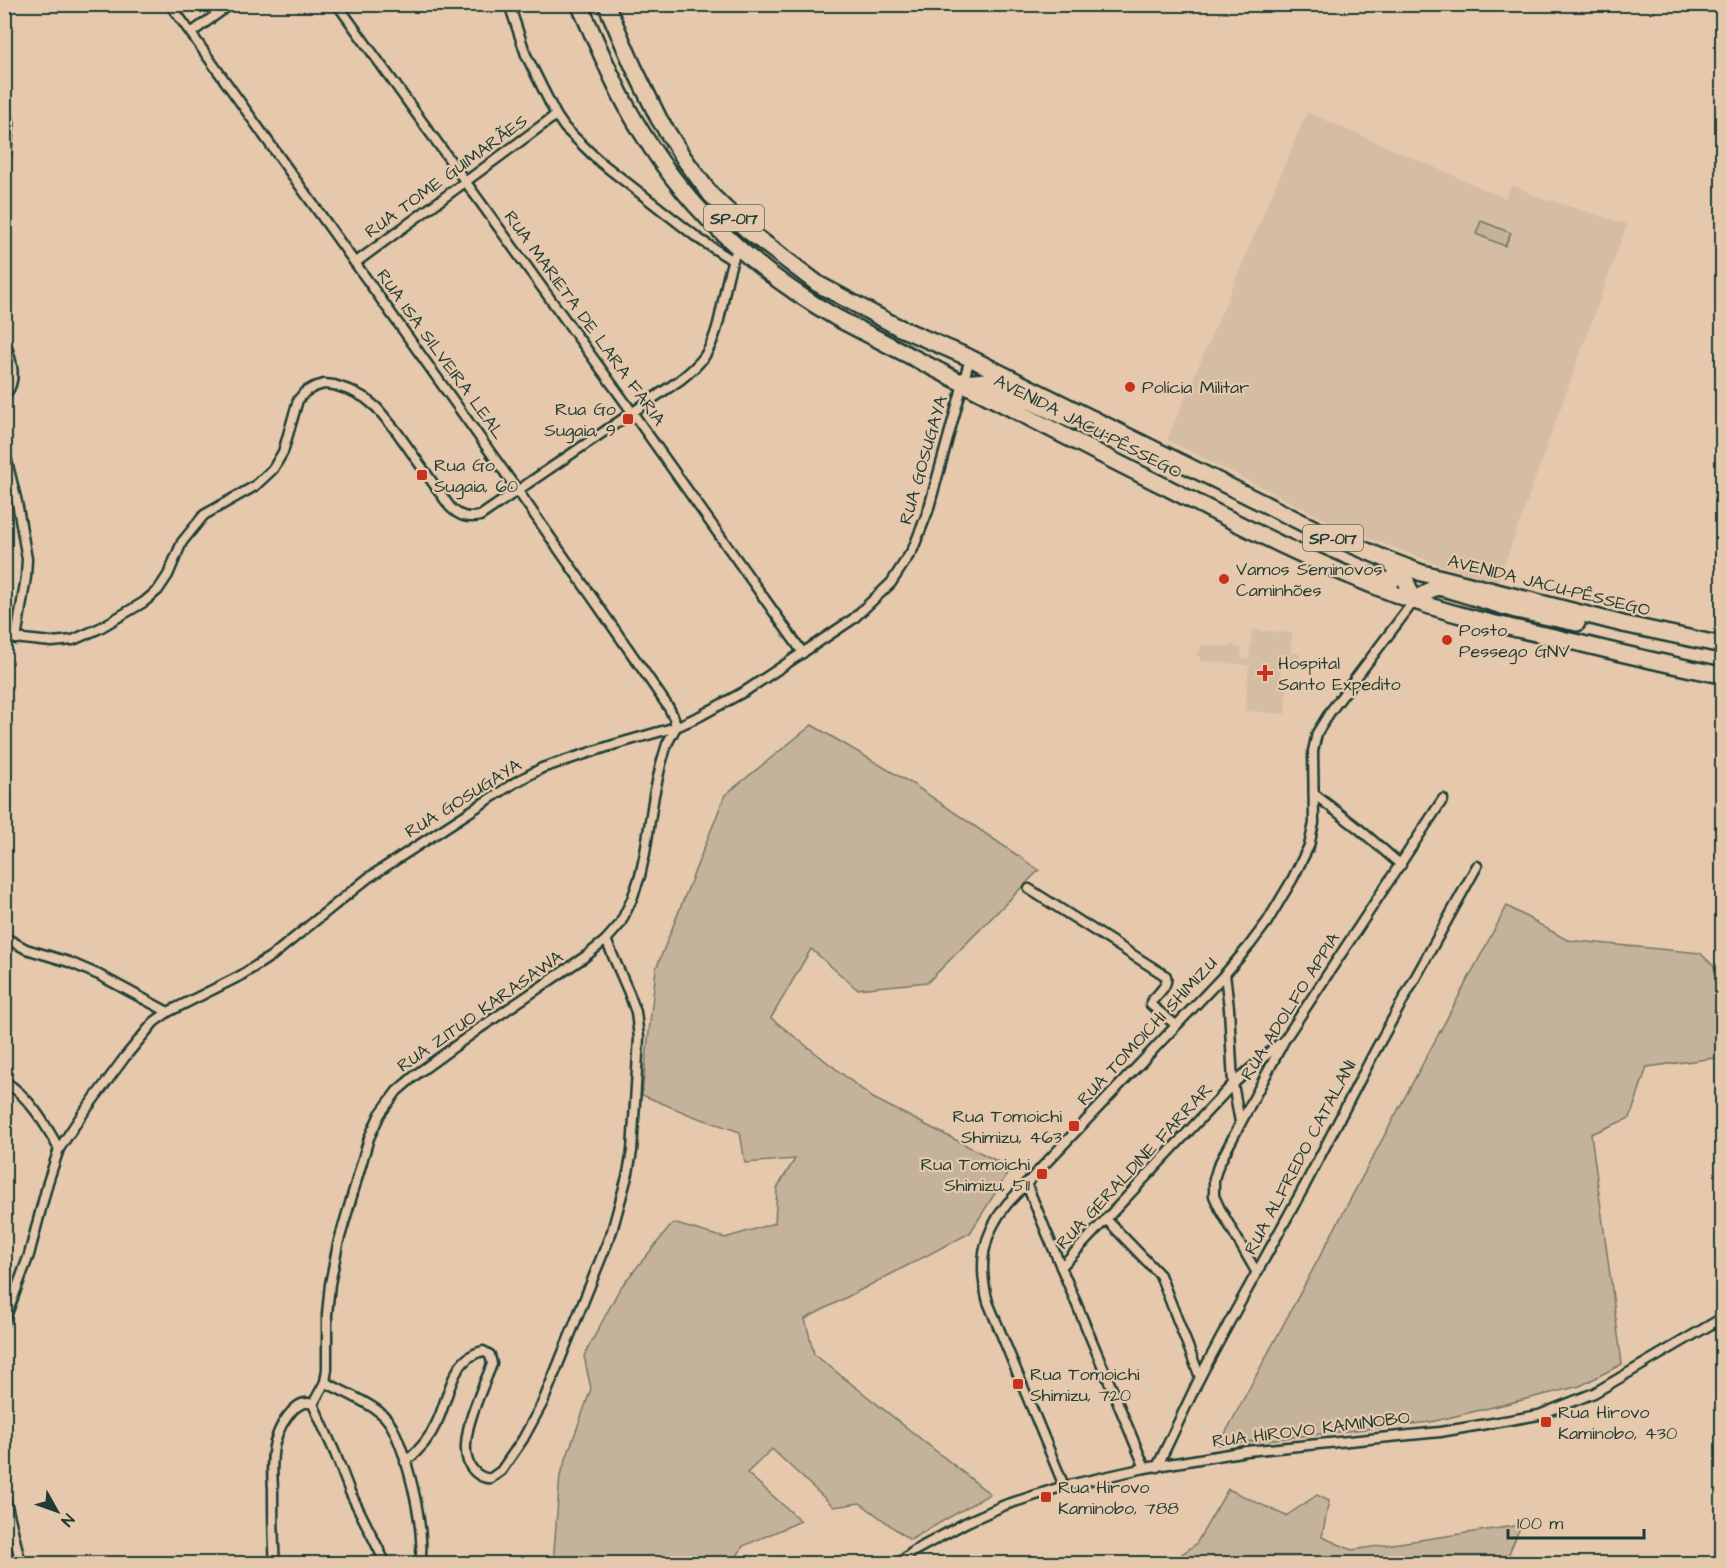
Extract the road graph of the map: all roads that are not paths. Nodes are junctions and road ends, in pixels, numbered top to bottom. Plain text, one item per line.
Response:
1 (170, 4) edge
2 (231, 4) edge
3 (337, 4) edge
4 (509, 4) edge
5 (579, 4) edge
6 (606, 4) edge
7 (191, 33) junction
8 (4, 103) edge
9 (556, 115) junction
10 (7, 124) edge
11 (4, 173) edge
12 (466, 182) junction
13 (735, 254) junction
14 (355, 263) junction
15 (861, 331) junction
16 (4, 338) edge
17 (946, 348) junction
18 (970, 358) junction
19 (962, 383) junction
20 (7, 393) edge
21 (632, 412) junction
22 (1093, 419) junction
23 (6, 457) edge
24 (518, 491) junction
25 (1269, 539) junction
26 (1391, 564) junction
27 (1414, 601) junction
28 (1440, 609) junction
29 (1548, 616) junction
30 (1604, 619) junction
31 (4, 637) edge
32 (16, 639) junction
33 (1722, 645) edge
34 (803, 653) junction
35 (1722, 675) edge
36 (676, 727) junction
37 (1314, 794) junction
38 (1443, 799) dead end
39 (1401, 865) junction
40 (1477, 866) dead end
41 (1029, 889) dead end
42 (4, 937) edge
43 (606, 940) junction
44 (1225, 974) junction
45 (168, 1012) junction
46 (1176, 1025) junction
47 (1285, 1039) junction
48 (4, 1081) edge
49 (1233, 1084) junction
50 (1240, 1122) junction
51 (59, 1149) junction
52 (1026, 1183) junction
53 (1106, 1219) junction
54 (1061, 1268) junction
55 (1257, 1273) junction
56 (1722, 1318) edge
57 (4, 1322) edge
58 (1200, 1377) junction
59 (325, 1382) junction
60 (312, 1403) junction
61 (405, 1462) junction
62 (1157, 1467) junction
63 (1145, 1468) junction
64 (1065, 1486) junction
65 (4, 1493) edge
66 (21, 1563) edge
67 (274, 1563) edge
68 (386, 1563) edge
69 (419, 1563) edge
70 (898, 1563) edge

1 - 7 street, RUA ISA SILVEIRA LEAL
2 - 7 street
3 - 12 street, RUA MARIETA DE LARA FARIA
4 - 9 street
5 - 13 highway, AVENIDA JACU-PÊSSEGO / SP-017
6 - 17 highway, AVENIDA JACU-PÊSSEGO / SP-017
7 - 14 street, RUA ISA SILVEIRA LEAL
8 - 10 street
9 - 12 street, RUA TOME GUIMARÃES
9 - 13 street
10 - 11 street
12 - 14 street, RUA TOME GUIMARÃES
12 - 21 street, RUA MARIETA DE LARA FARIA
13 - 15 highway, AVENIDA JACU-PÊSSEGO / SP-017
13 - 21 street
14 - 24 street, RUA ISA SILVEIRA LEAL
15 - 17 highway
15 - 19 highway, AVENIDA JACU-PÊSSEGO / SP-017
16 - 20 street
17 - 18 highway, AVENIDA JACU-PÊSSEGO / SP-017
18 - 19 street, RUA GOSUGAYA
18 - 22 highway, AVENIDA JACU-PÊSSEGO / SP-017
19 - 22 highway
19 - 25 highway, AVENIDA JACU-PÊSSEGO / SP-017
19 - 34 street, RUA GOSUGAYA
21 - 24 street
21 - 34 street, RUA MARIETA DE LARA FARIA
22 - 26 highway, AVENIDA JACU-PÊSSEGO / SP-017
23 - 32 street
24 - 32 street
24 - 36 street, RUA ISA SILVEIRA LEAL
25 - 26 highway
25 - 27 highway, AVENIDA JACU-PÊSSEGO / SP-017
26 - 27 highway
26 - 30 highway, AVENIDA JACU-PÊSSEGO / SP-017
27 - 28 highway, AVENIDA JACU-PÊSSEGO / SP-017
27 - 29 highway
27 - 37 street, RUA TOMOICHI SHIMIZU
28 - 29 highway
28 - 35 highway, AVENIDA JACU-PÊSSEGO / SP-017
29 - 30 highway
30 - 33 highway, AVENIDA JACU-PÊSSEGO / SP-017
31 - 32 street
34 - 36 street, RUA GOSUGAYA
36 - 43 street, RUA ZITUO KARASAWA
36 - 45 street, RUA GOSUGAYA
37 - 39 street
37 - 44 street, RUA TOMOICHI SHIMIZU
38 - 39 street, RUA ADOLFO APPIA
39 - 47 street, RUA ADOLFO APPIA
40 - 55 street, RUA ALFREDO CATALANI
41 - 46 street
42 - 45 street
43 - 59 street, RUA ZITUO KARASAWA
43 - 61 street
44 - 46 street, RUA TOMOICHI SHIMIZU
44 - 49 street
45 - 51 street, RUA GOSUGAYA
46 - 52 street, RUA TOMOICHI SHIMIZU
47 - 49 street, RUA GERALDINE FARRAR
47 - 50 street, RUA ADOLFO APPIA
48 - 51 street
49 - 50 street
49 - 53 street, RUA GERALDINE FARRAR
50 - 55 street, RUA ADOLFO APPIA
51 - 57 street, RUA GOSUGAYA
52 - 54 street
52 - 64 street, RUA TOMOICHI SHIMIZU
53 - 54 street, RUA GERALDINE FARRAR
53 - 58 street
54 - 63 street
55 - 58 street, RUA ALFREDO CATALANI
56 - 62 street, RUA HIROVO KAMINOBO
58 - 62 street, RUA ALFREDO CATALANI
59 - 60 street, RUA ZITUO KARASAWA
59 - 61 street
60 - 67 street, RUA ZITUO KARASAWA
60 - 68 street
61 - 69 street
62 - 63 street, RUA HIROVO KAMINOBO
63 - 64 street, RUA HIROVO KAMINOBO
64 - 70 street, RUA HIROVO KAMINOBO
65 - 66 street

